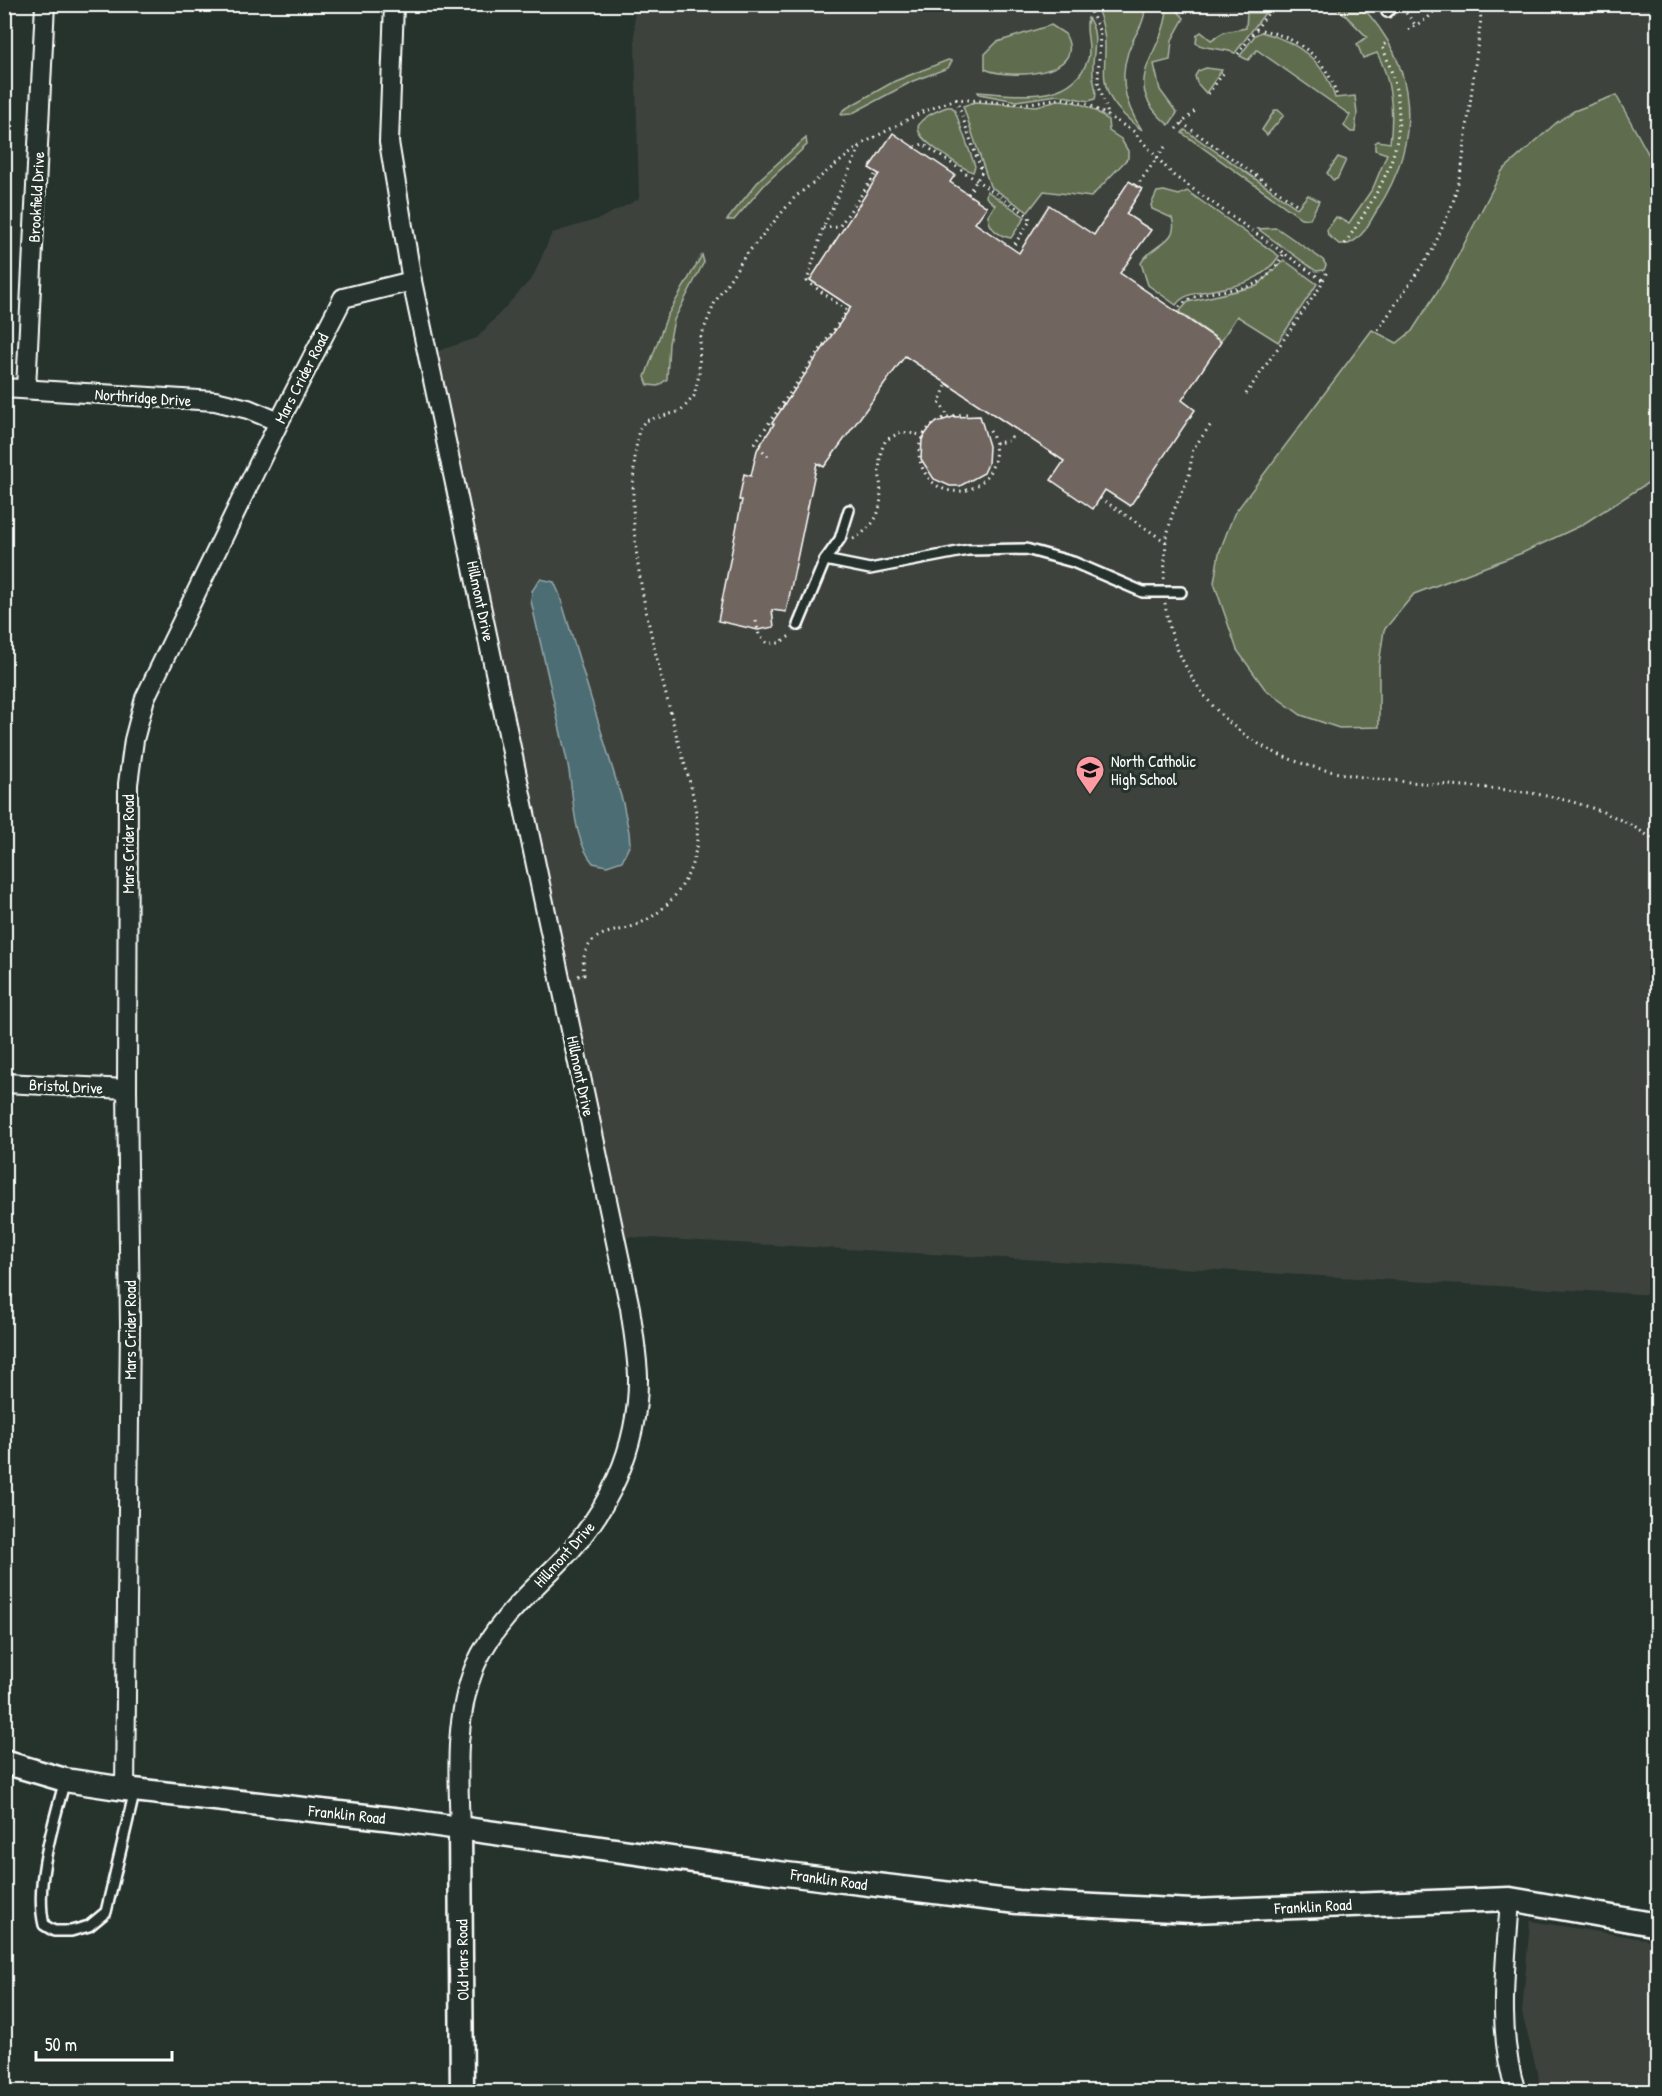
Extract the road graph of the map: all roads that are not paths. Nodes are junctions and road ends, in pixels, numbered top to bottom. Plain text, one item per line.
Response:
1 (45, 4) edge
2 (394, 4) edge
3 (1397, 4) edge
4 (1387, 12) dead end
5 (412, 282) junction
6 (4, 388) edge
7 (26, 389) junction
8 (279, 422) junction
9 (849, 510) dead end
10 (825, 560) junction
11 (1181, 592) dead end
12 (798, 625) road end
13 (4, 1083) edge
14 (127, 1089) junction
15 (4, 1762) edge
16 (65, 1780) junction
17 (130, 1790) junction
18 (460, 1829) junction
19 (1510, 1899) junction
20 (1655, 1927) edge
21 (462, 2091) edge
22 (1516, 2091) edge

1 - 7 street, Brookfield Drive
2 - 5 street
3 - 4 lane
5 - 8 street, Mars Crider Road
5 - 18 street, Hillmont Drive
6 - 7 street, Northridge Drive
7 - 8 street, Northridge Drive
8 - 14 street, Mars Crider Road
9 - 10 lane
10 - 11 lane
10 - 12 lane
13 - 14 street, Bristol Drive
14 - 17 street, Mars Crider Road
15 - 16 street, Franklin Road
16 - 17 street, Franklin Road
16 - 17 lane
17 - 18 street, Franklin Road
18 - 19 street, Franklin Road
18 - 21 street, Old Mars Road
19 - 20 street, Franklin Road
19 - 22 street

